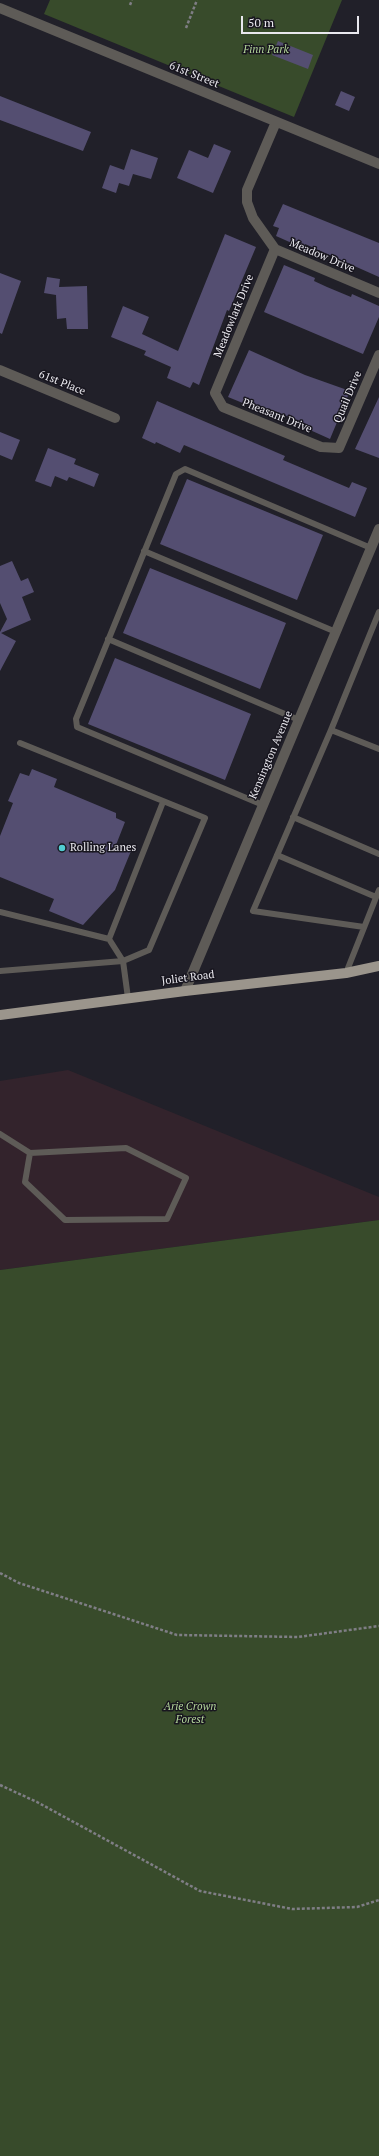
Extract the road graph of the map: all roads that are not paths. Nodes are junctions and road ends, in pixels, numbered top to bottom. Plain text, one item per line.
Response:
1 (0, 8) edge
2 (276, 122) junction
3 (379, 164) edge
4 (275, 249) junction
5 (379, 293) edge
6 (379, 355) edge
7 (0, 370) edge
8 (215, 393) joint
9 (115, 418) dead end
10 (339, 448) joint
11 (379, 529) edge
12 (371, 548) junction
13 (144, 551) junction
14 (379, 612) edge
15 (336, 632) junction
16 (108, 639) junction
17 (299, 720) junction
18 (330, 730) junction
19 (20, 744) dead end
20 (379, 749) edge
21 (163, 802) junction
22 (263, 805) junction
23 (294, 817) junction
24 (379, 854) edge
25 (277, 855) junction
26 (379, 890) edge
27 (376, 897) junction
28 (0, 912) edge
29 (364, 927) junction
30 (109, 938) junction
31 (123, 961) junction
32 (379, 966) edge
33 (0, 971) edge
34 (346, 972) junction
35 (185, 991) junction
36 (128, 998) junction
37 (0, 1015) edge
38 (0, 1134) edge
39 (30, 1153) junction

1 - 2 street, 61st Street
2 - 3 street, 61st Street
2 - 4 street, Meadow Drive
4 - 5 street, Meadow Drive
4 - 8 street, Meadowlark Drive
6 - 10 street, Quail Drive
7 - 9 street, 61st Place
8 - 10 street, Pheasant Drive
11 - 12 street, Kensington Avenue
12 - 13 lane
12 - 15 street, Kensington Avenue
13 - 15 lane
13 - 16 lane
14 - 18 lane
15 - 17 street, Kensington Avenue
16 - 17 lane
16 - 22 lane
17 - 22 street, Kensington Avenue
18 - 20 lane
18 - 23 lane
19 - 21 lane
21 - 30 lane
21 - 31 lane
22 - 35 street, Kensington Avenue
23 - 24 lane
23 - 25 lane
25 - 27 lane
25 - 29 lane
26 - 27 lane
27 - 29 lane
28 - 30 lane
29 - 34 lane
30 - 31 lane
31 - 33 lane
31 - 36 lane
32 - 34 main road, Joliet Road
34 - 35 main road, Joliet Road
35 - 36 main road, Joliet Road
36 - 37 main road, Joliet Road
38 - 39 lane
39 - 39 lane

